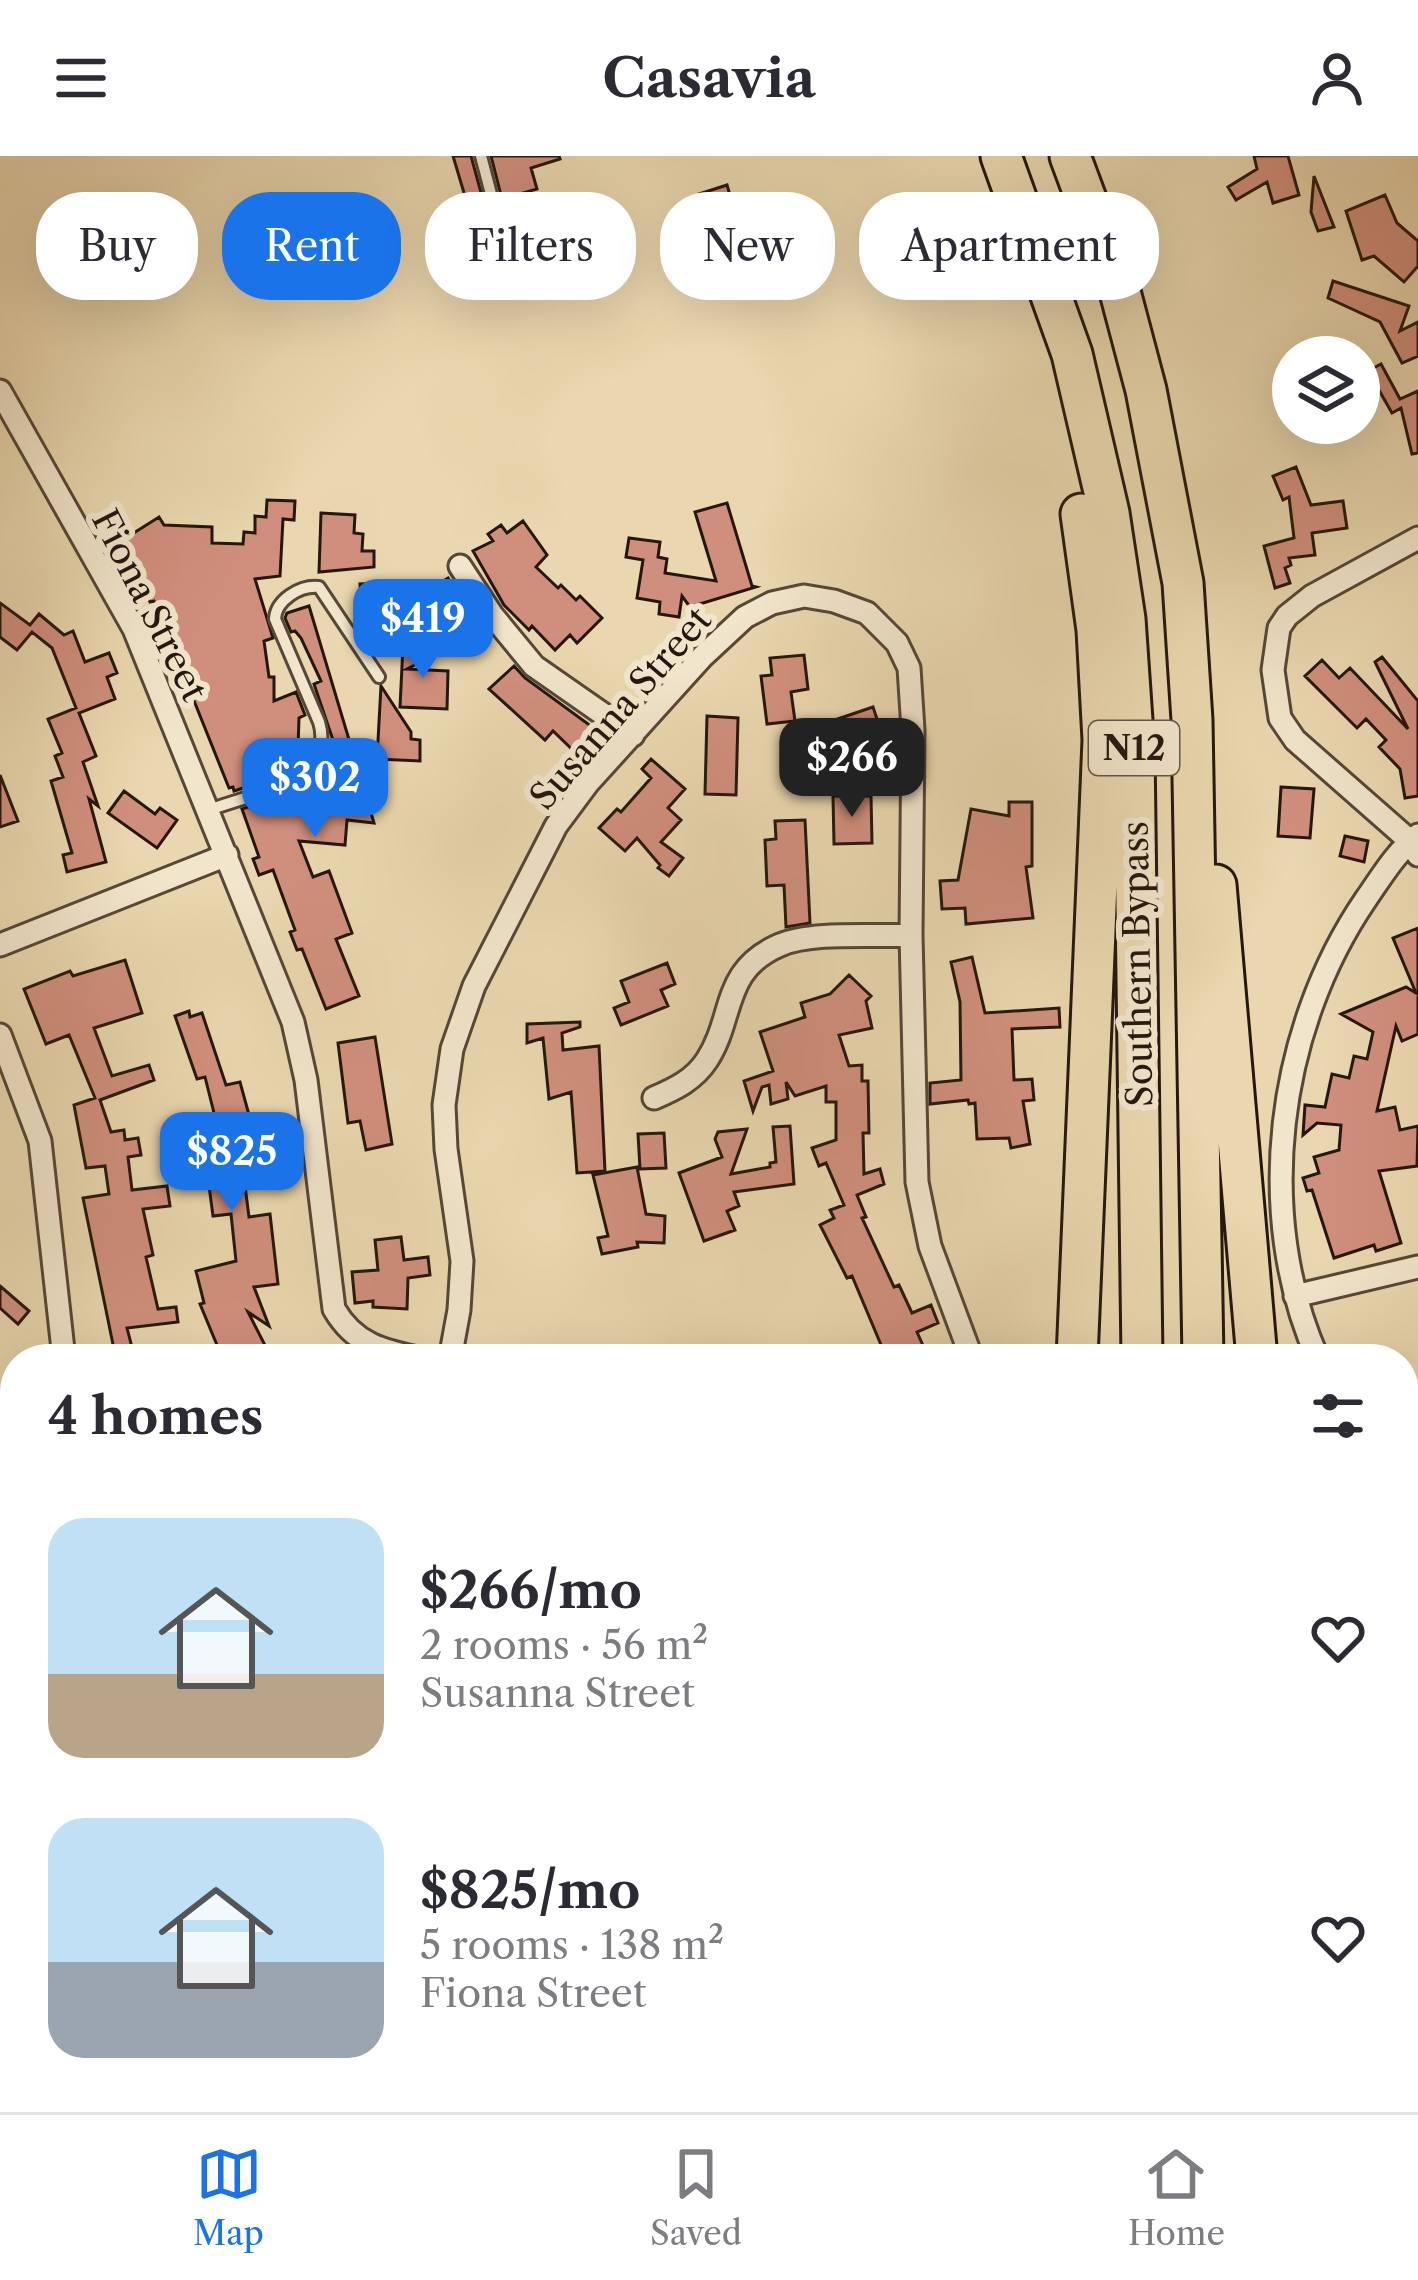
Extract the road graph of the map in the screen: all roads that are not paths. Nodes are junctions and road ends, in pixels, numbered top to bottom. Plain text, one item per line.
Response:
1 (481, 156) edge
2 (1000, 156) edge
3 (1070, 156) edge
4 (490, 192) edge
5 (1016, 192) edge
6 (1039, 300) edge
7 (1054, 300) edge
8 (0, 391) edge
9 (1418, 538) edge
10 (460, 566) dead end
11 (379, 677) dead end
12 (1192, 720) junction
13 (633, 735) junction
14 (209, 810) junction
15 (1415, 844) edge
16 (226, 854) junction
17 (911, 935) junction
18 (0, 945) edge
19 (0, 1035) edge
20 (654, 1099) dead end
21 (1418, 1267) edge
22 (1295, 1296) junction
23 (62, 1344) edge
24 (366, 1344) edge
25 (453, 1344) edge
26 (966, 1344) edge
27 (1078, 1344) edge
28 (1142, 1344) edge
29 (1203, 1344) edge
30 (1256, 1344) edge
31 (1313, 1344) edge

1 - 4 lane
2 - 5 highway, Southern Bypass / N12
3 - 12 highway, Southern Bypass / N12
6 - 27 highway
7 - 28 highway, Southern Bypass / N12
8 - 14 street, Fiona Street
9 - 15 street
10 - 13 street
11 - 14 lane
12 - 29 highway, Southern Bypass / N12
12 - 30 highway
13 - 17 street, Susanna Street
13 - 25 street, Susanna Street
14 - 16 street, Fiona Street
15 - 22 street
16 - 18 street
16 - 24 street, Fiona Street
17 - 20 street
17 - 26 street, Susanna Street
19 - 23 street
21 - 22 street
22 - 31 street

